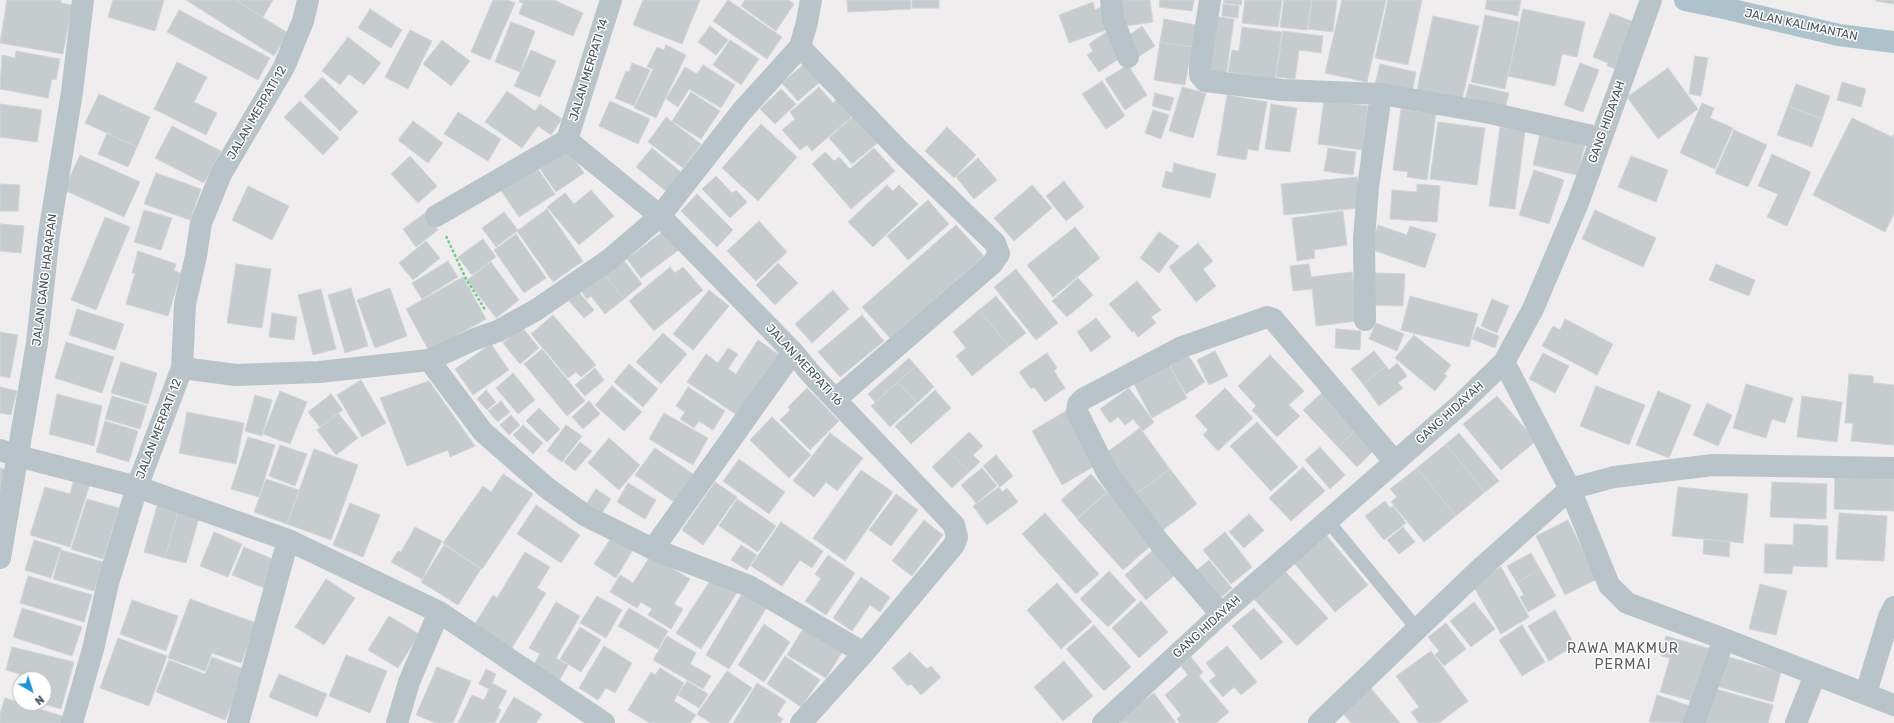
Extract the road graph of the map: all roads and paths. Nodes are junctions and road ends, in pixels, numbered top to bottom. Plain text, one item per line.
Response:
1 (83, 0) edge
2 (308, 0) edge
3 (611, 0) edge
4 (811, 0) edge
5 (1111, 0) edge
6 (1210, 0) edge
7 (1651, 0) edge
8 (1685, 0) edge
9 (1893, 39) edge
10 (800, 47) junction
11 (1128, 57) dead end
12 (1381, 94) junction
13 (1602, 138) junction
14 (567, 140) junction
15 (436, 216) joint
16 (660, 216) junction
17 (1365, 320) dead end
18 (498, 331) junction
19 (793, 352) junction
20 (429, 360) junction
21 (1504, 362) junction
22 (182, 368) junction
23 (836, 399) junction
24 (9, 453) edge
25 (1395, 462) junction
26 (1894, 468) edge
27 (137, 487) junction
28 (1570, 489) junction
29 (1328, 521) junction
30 (288, 540) junction
31 (652, 550) junction
32 (0, 558) edge
33 (1894, 607) edge
34 (439, 612) junction
35 (1221, 614) junction
36 (1418, 630) junction
37 (1724, 639) junction
38 (864, 653) junction
39 (1815, 675) junction
40 (1866, 693) junction
41 (1894, 705) edge
42 (1894, 720) edge
43 (72, 723) edge
44 (238, 723) edge
45 (397, 723) edge
46 (604, 723) edge
47 (801, 723) edge
48 (1103, 723) edge
49 (1319, 723) edge
50 (1694, 723) edge
51 (1796, 723) edge
52 (1893, 723) edge

1 - 24 street, JALAN GANG HARAPAN
2 - 22 street, JALAN MERPATI 12
3 - 14 street, JALAN MERPATI 14
4 - 10 street
5 - 11 street
6 - 12 street
7 - 13 street, GANG HIDAYAH
8 - 9 main road, JALAN KALIMANTAN
10 - 16 street
10 - 23 street
12 - 13 street
12 - 17 street
13 - 21 street, GANG HIDAYAH
14 - 15 street
14 - 16 street, JALAN MERPATI 16
15 - 18 path
16 - 18 street
16 - 19 street, JALAN MERPATI 16
18 - 20 street
19 - 23 street, JALAN MERPATI 16
19 - 31 street
20 - 22 street
20 - 31 street
21 - 25 street, GANG HIDAYAH
21 - 28 street
22 - 27 street, JALAN MERPATI 12
23 - 38 street, JALAN MERPATI 16
24 - 27 street
24 - 32 street, JALAN GANG HARAPAN
25 - 29 street, GANG HIDAYAH
25 - 35 street
26 - 28 street
27 - 30 street, JALAN MERPATI 12
27 - 43 street
28 - 36 street
28 - 37 street
29 - 35 street, GANG HIDAYAH
29 - 36 lane
30 - 34 street, JALAN MERPATI 12
30 - 44 street
31 - 38 street
33 - 40 street
34 - 45 street
34 - 46 street, JALAN MERPATI 12
35 - 48 street, GANG HIDAYAH
36 - 49 street
37 - 39 street
37 - 50 street
38 - 47 street, JALAN MERPATI 16
39 - 40 street
39 - 51 street
40 - 41 street
42 - 52 street

